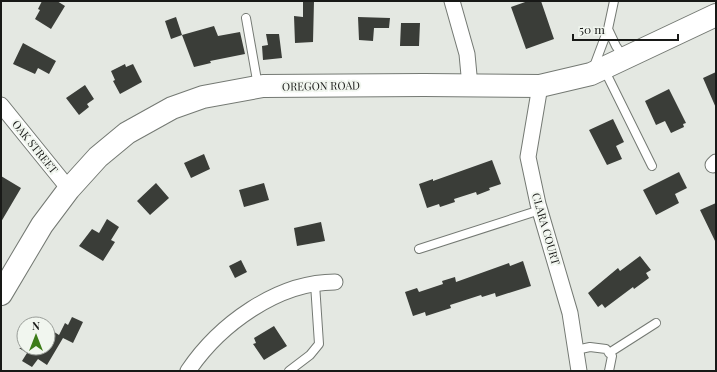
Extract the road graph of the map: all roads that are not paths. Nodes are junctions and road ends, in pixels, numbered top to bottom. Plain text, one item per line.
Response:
1 (452, 1) edge
2 (614, 1) edge
3 (716, 15) edge
4 (246, 18) dead end
5 (608, 29) junction
6 (625, 59) junction
7 (597, 71) junction
8 (470, 86) junction
9 (540, 86) junction
10 (258, 87) junction
11 (1, 105) edge
12 (652, 166) dead end
13 (69, 189) junction
14 (540, 210) junction
15 (419, 249) dead end
16 (334, 282) dead end
17 (315, 284) junction
18 (1, 294) edge
19 (656, 323) dead end
20 (576, 350) junction
21 (609, 353) junction
22 (188, 371) edge
23 (289, 371) edge
24 (578, 371) edge
25 (610, 371) edge

1 - 8 street
2 - 5 lane
3 - 6 street, OREGON ROAD
4 - 10 lane
5 - 6 lane
5 - 7 lane
6 - 7 street, OREGON ROAD
7 - 9 street, OREGON ROAD
7 - 12 lane
8 - 9 street, OREGON ROAD
8 - 10 street, OREGON ROAD
9 - 14 street, CLARA COURT
10 - 13 street, OREGON ROAD
11 - 13 street, OAK STREET
13 - 18 street, OREGON ROAD
14 - 15 lane
14 - 20 street, CLARA COURT
16 - 17 street
17 - 22 street
17 - 23 lane
19 - 21 lane
20 - 21 lane
20 - 24 street, CLARA COURT
21 - 25 lane

